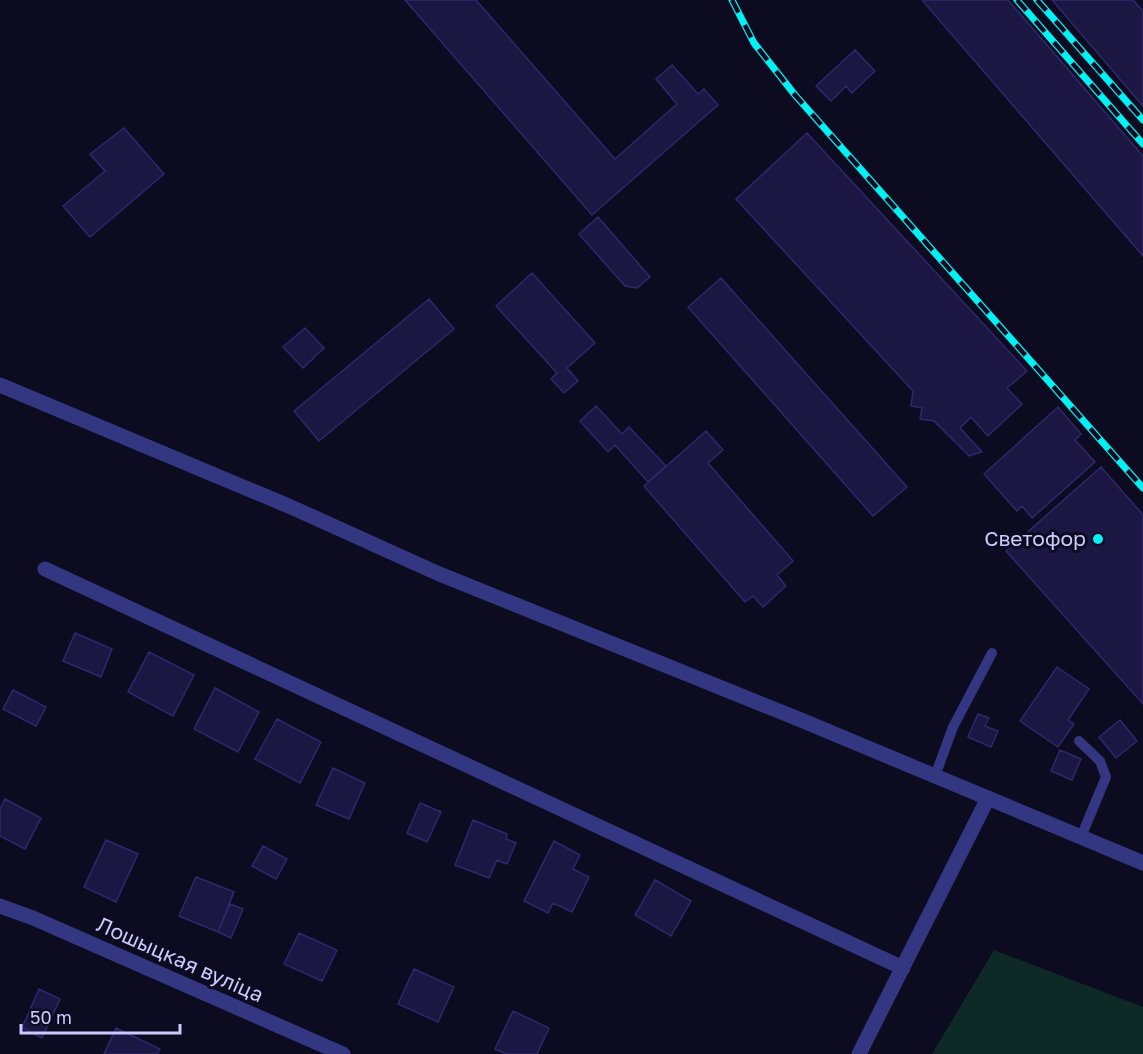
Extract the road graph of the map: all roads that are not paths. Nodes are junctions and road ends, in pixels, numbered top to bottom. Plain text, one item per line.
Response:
1 (0, 385) edge
2 (45, 569) dead end
3 (992, 653) dead end
4 (1078, 741) dead end
5 (935, 776) junction
6 (988, 798) junction
7 (1081, 837) junction
8 (1143, 863) edge
9 (0, 906) edge
10 (903, 968) junction
11 (343, 1054) edge
12 (860, 1054) edge

1 - 5 street
2 - 10 street
3 - 5 lane
4 - 7 lane
5 - 6 street
6 - 7 street
6 - 10 street
7 - 8 street
9 - 11 street, Лошыцкая вуліца
10 - 12 street

